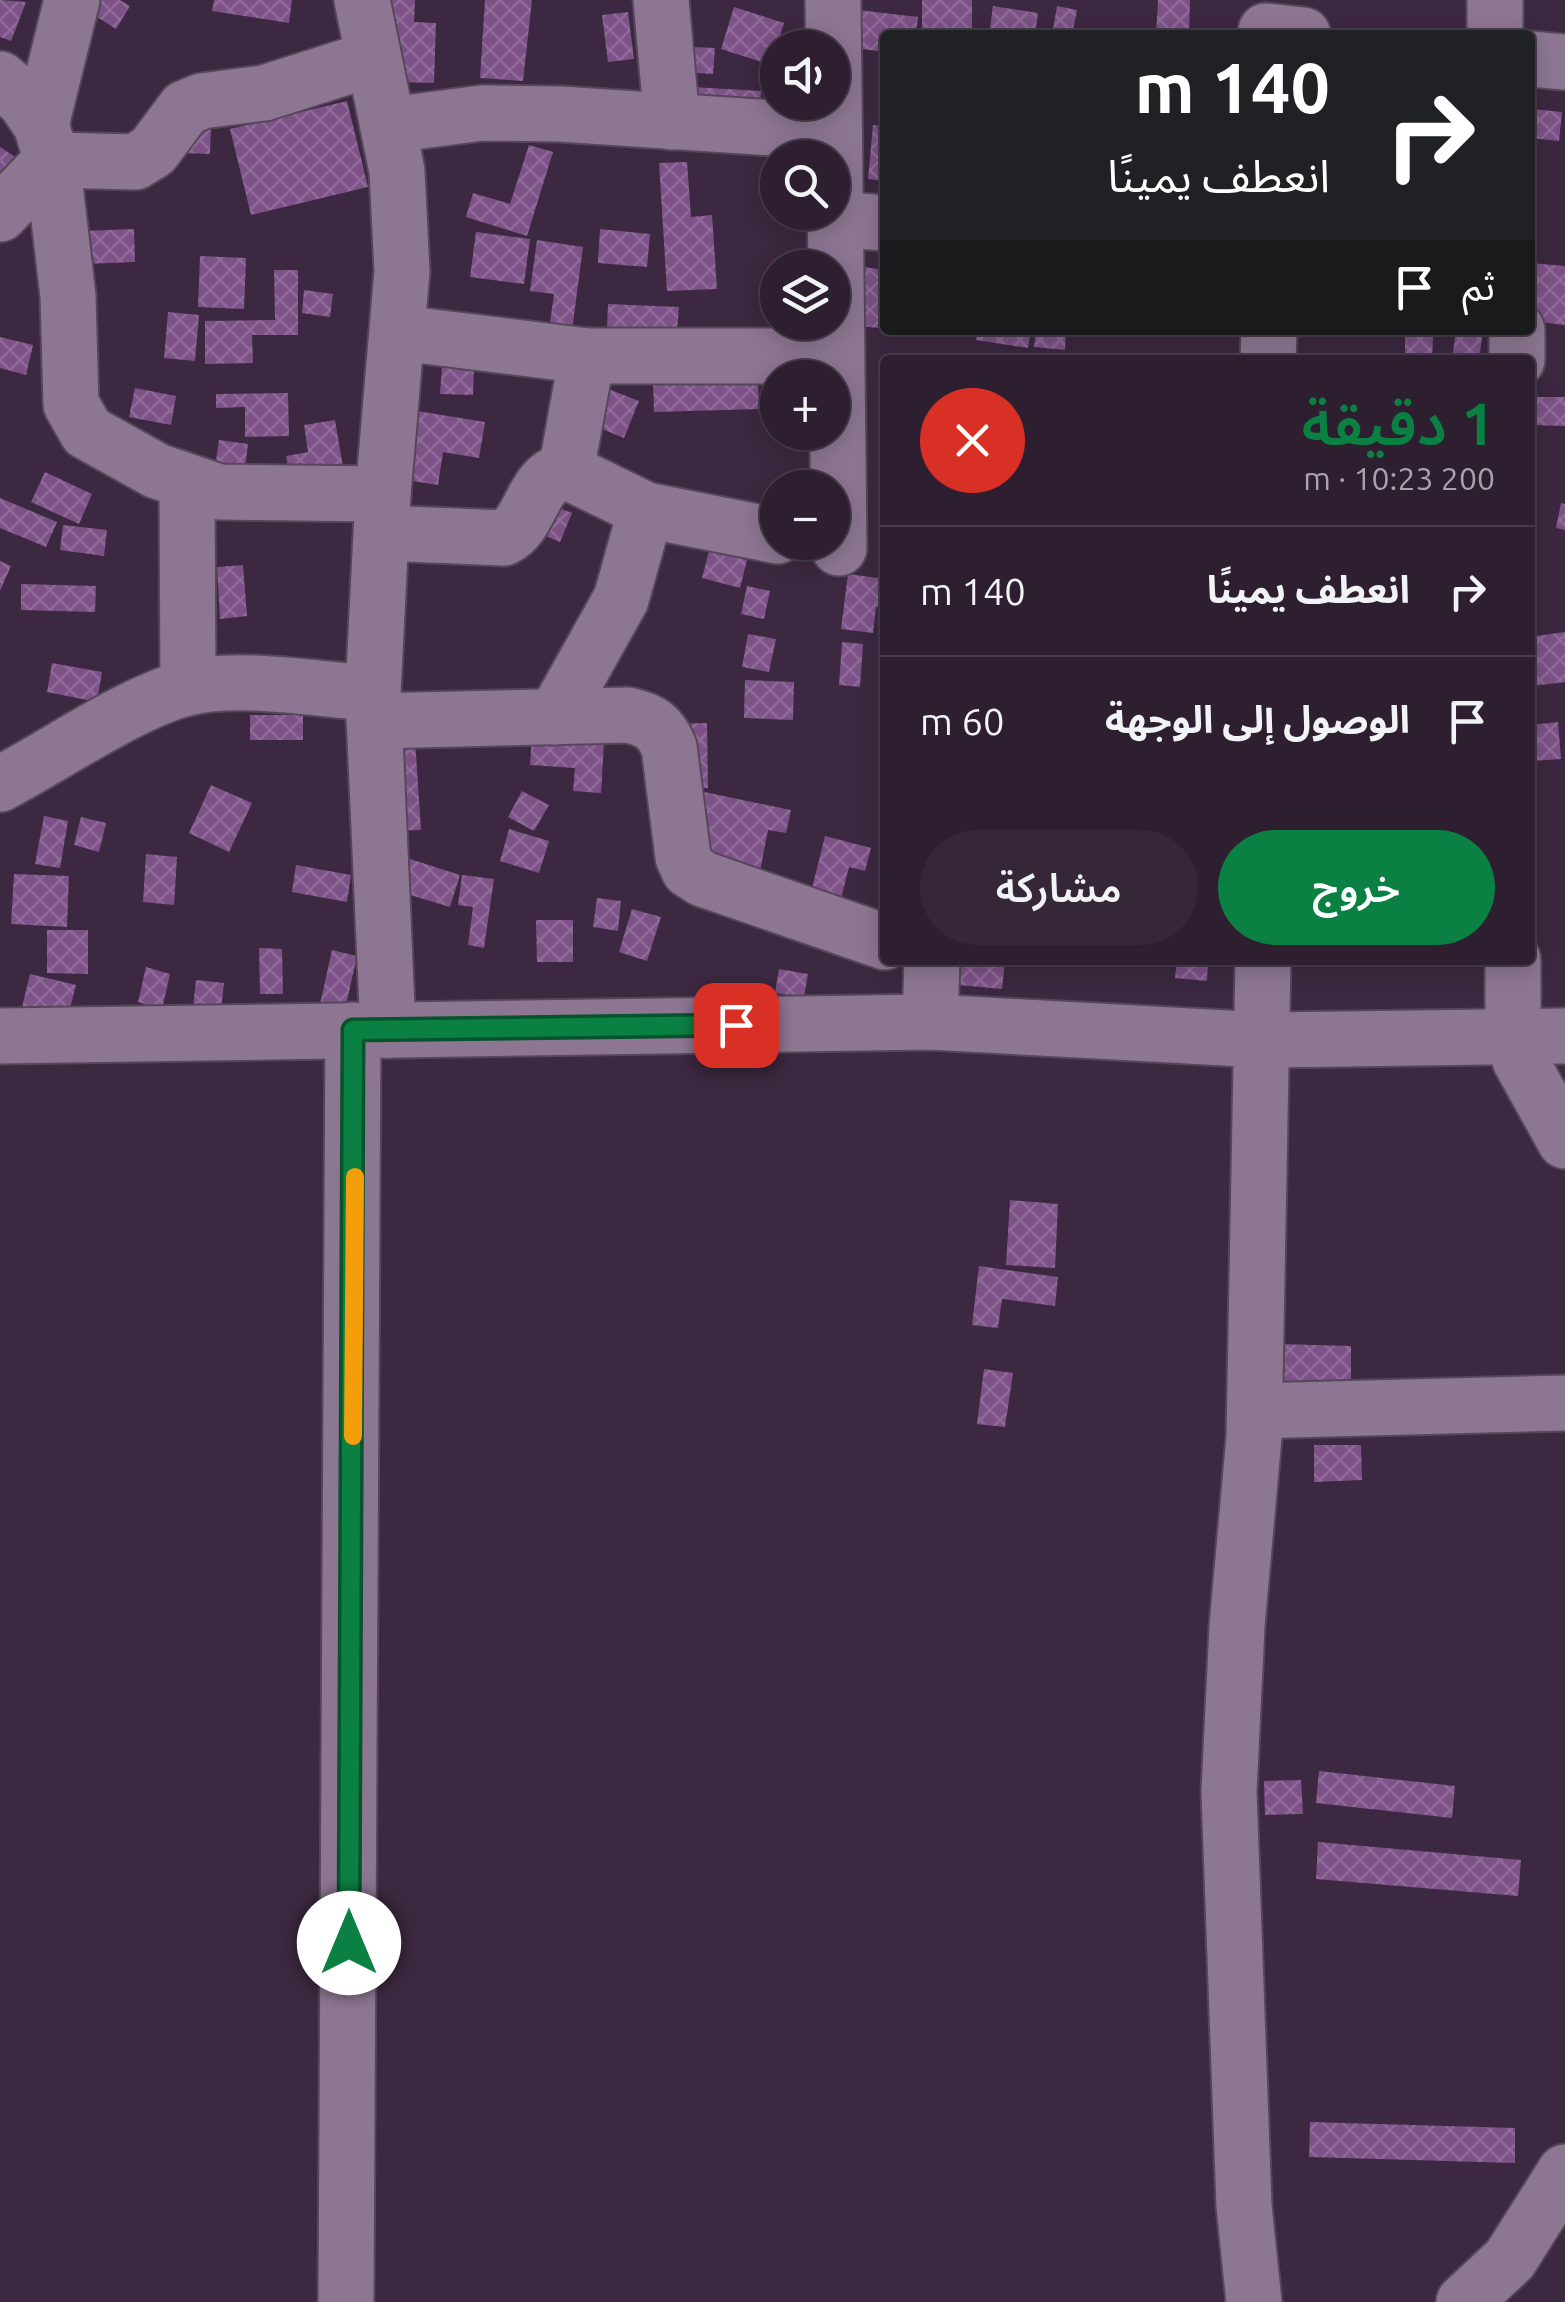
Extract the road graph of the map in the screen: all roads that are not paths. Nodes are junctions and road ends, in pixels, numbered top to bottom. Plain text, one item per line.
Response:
1 (72, 0) edge
2 (362, 0) edge
3 (661, 0) edge
4 (833, 0) edge
5 (1495, 0) edge
6 (1495, 30) edge
7 (372, 59) junction
8 (1535, 59) edge
9 (1565, 62) edge
10 (0, 79) edge
11 (672, 122) junction
12 (390, 125) junction
13 (834, 132) junction
14 (46, 142) junction
15 (0, 214) edge
16 (860, 221) edge
17 (400, 333) junction
18 (586, 356) junction
19 (834, 356) junction
20 (841, 470) edge
21 (566, 471) junction
22 (187, 484) junction
23 (646, 510) junction
24 (383, 513) junction
25 (760, 532) edge
26 (188, 688) junction
27 (374, 707) junction
28 (555, 717) junction
29 (0, 784) edge
30 (880, 940) edge
31 (932, 965) edge
32 (1263, 965) edge
33 (1515, 965) edge
34 (930, 1022) junction
35 (370, 1030) junction
36 (0, 1036) edge
37 (1539, 1036) edge
38 (1263, 1040) junction
39 (1565, 1141) edge
40 (1565, 1403) edge
41 (1254, 1411) junction
42 (1565, 2172) edge
43 (346, 2302) edge
44 (1254, 2302) edge
45 (1464, 2302) edge

1 - 14 street
2 - 7 street
3 - 11 street
4 - 13 street
5 - 6 street
7 - 12 street
7 - 14 street
8 - 9 street
10 - 14 street
11 - 12 street
11 - 13 street
12 - 17 street
13 - 16 street
14 - 15 street
14 - 22 street
16 - 19 street
17 - 18 street
17 - 24 street
18 - 19 street
18 - 21 street
19 - 20 street
21 - 23 street
21 - 24 street
22 - 24 street
22 - 26 street
23 - 25 street
23 - 28 street
24 - 27 street
26 - 27 street
26 - 29 street
27 - 28 street
27 - 35 street
28 - 30 street
31 - 34 street
32 - 38 street
33 - 37 street
34 - 35 street
34 - 38 street
35 - 36 street
35 - 43 street
37 - 38 street
37 - 39 street
38 - 41 street
40 - 41 street
41 - 44 street
42 - 45 street

